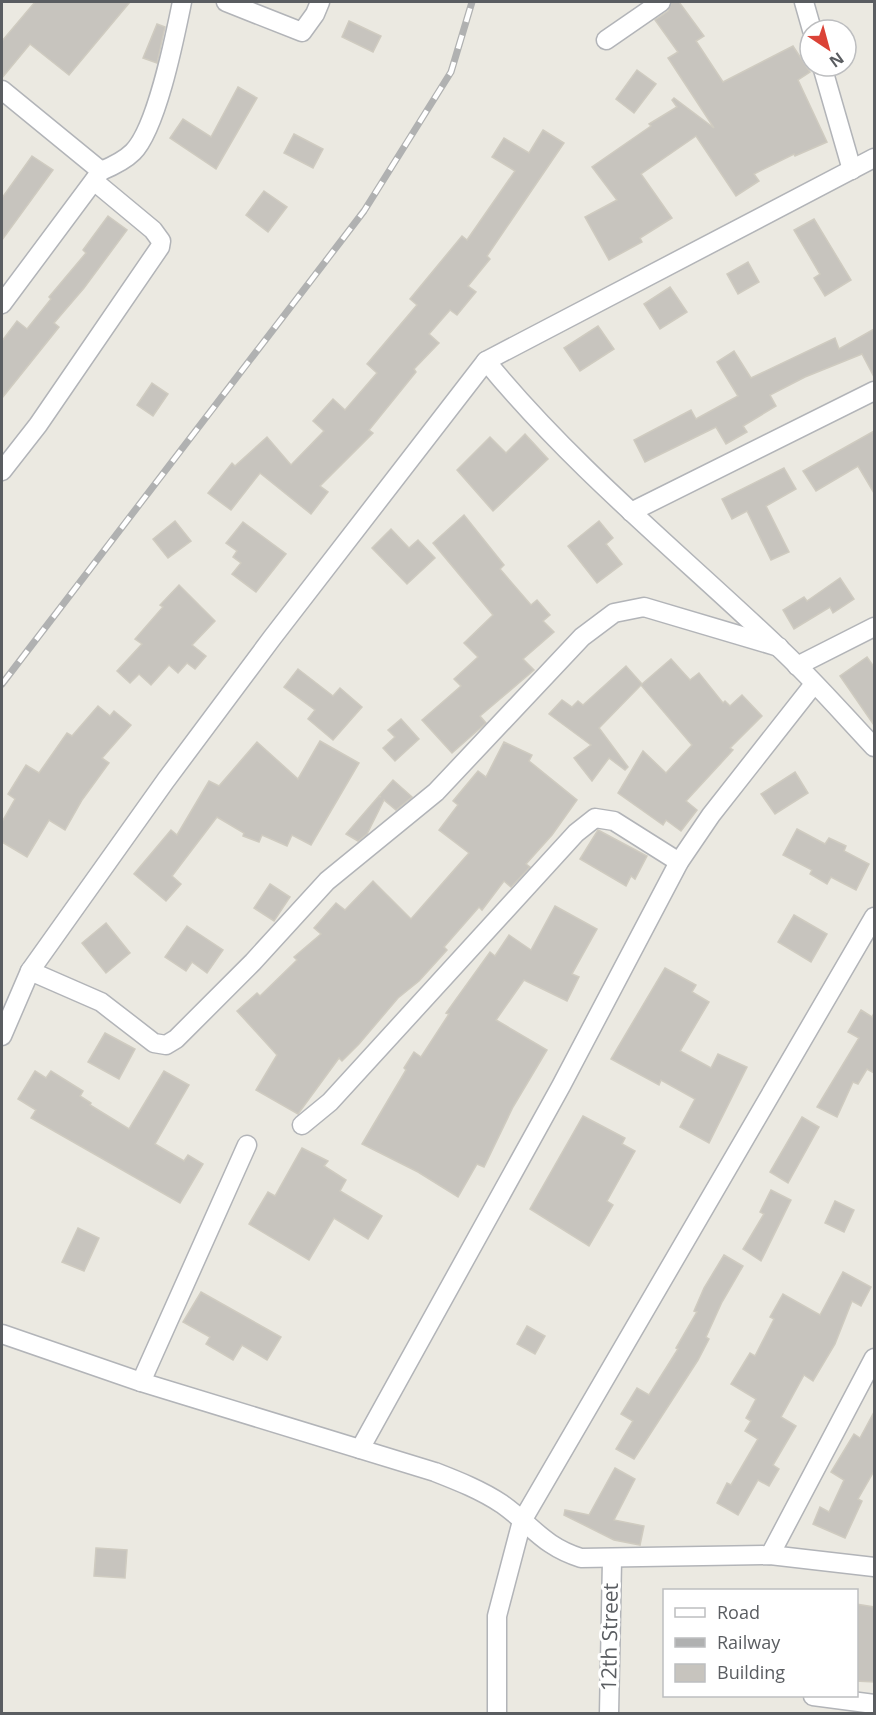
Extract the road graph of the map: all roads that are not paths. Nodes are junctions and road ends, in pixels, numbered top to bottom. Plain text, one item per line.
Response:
1 (182, 2) edge
2 (226, 2) edge
3 (320, 2) edge
4 (661, 2) edge
5 (804, 2) edge
6 (809, 18) edge
7 (606, 40) dead end
8 (825, 78) edge
9 (2, 90) edge
10 (874, 158) edge
11 (852, 170) junction
12 (97, 176) junction
13 (2, 304) edge
14 (486, 361) junction
15 (874, 391) edge
16 (2, 471) edge
17 (632, 512) junction
18 (874, 627) edge
19 (779, 647) junction
20 (797, 666) junction
21 (814, 684) junction
22 (874, 747) edge
23 (679, 862) junction
24 (874, 917) edge
25 (30, 972) junction
26 (2, 1036) edge
27 (302, 1125) dead end
28 (247, 1144) dead end
29 (2, 1334) edge
30 (874, 1358) edge
31 (141, 1382) junction
32 (360, 1449) junction
33 (522, 1521) junction
34 (770, 1556) junction
35 (612, 1560) junction
36 (874, 1567) edge
37 (827, 1697) edge
38 (874, 1704) edge
39 (497, 1713) edge
40 (609, 1713) edge

1 - 12 street
2 - 3 street
4 - 7 street
5 - 6 street
8 - 11 street
9 - 12 street
10 - 11 street
11 - 14 street
12 - 13 street
12 - 16 street
14 - 17 street
14 - 25 street
15 - 17 street
17 - 19 street
18 - 20 street
19 - 20 street
19 - 25 street
20 - 21 street
21 - 22 street
21 - 23 street
23 - 27 street
23 - 32 street
24 - 33 street
25 - 26 street
28 - 31 street
29 - 31 street
30 - 34 street
31 - 32 street
32 - 33 street
33 - 35 street
33 - 39 street
34 - 35 street
34 - 36 street
35 - 40 street, 12th Street
37 - 38 street

